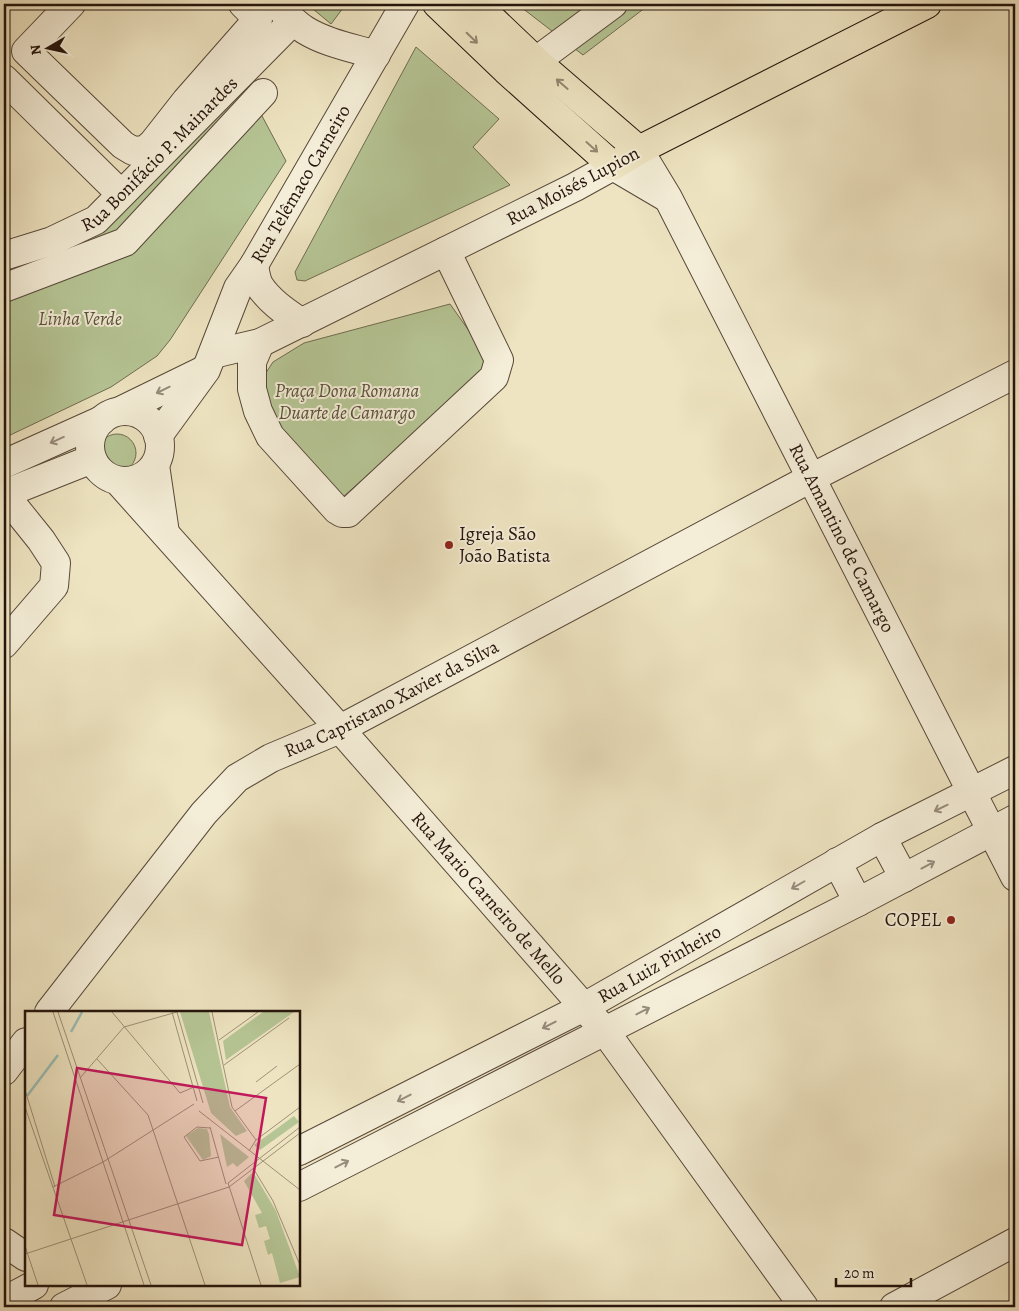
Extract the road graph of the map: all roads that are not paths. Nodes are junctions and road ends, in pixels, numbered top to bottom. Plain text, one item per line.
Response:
1 (71, 4) edge
2 (243, 4) edge
3 (405, 4) edge
4 (437, 4) edge
5 (613, 4) edge
6 (927, 4) edge
7 (485, 7) edge
8 (284, 12) edge
9 (376, 55) junction
10 (530, 56) junction
11 (506, 70) junction
12 (4, 79) edge
13 (263, 93) dead end
14 (639, 150) junction
15 (613, 166) junction
16 (121, 194) junction
17 (668, 198) junction
18 (446, 251) junction
19 (4, 256) edge
20 (254, 265) junction
21 (4, 288) edge
22 (302, 322) junction
23 (260, 343) junction
24 (209, 362) junction
25 (1015, 374) edge
26 (110, 415) junction
27 (158, 436) junction
28 (92, 459) junction
29 (4, 464) edge
30 (155, 465) junction
31 (811, 478) junction
32 (118, 481) junction
33 (4, 494) edge
34 (165, 533) junction
35 (4, 644) edge
36 (340, 729) junction
37 (1015, 770) edge
38 (972, 793) junction
39 (1015, 819) edge
40 (992, 831) junction
41 (882, 837) junction
42 (837, 862) junction
43 (1015, 877) edge
44 (904, 878) junction
45 (858, 902) junction
46 (584, 1007) junction
47 (50, 1011) edge
48 (604, 1030) junction
49 (25, 1043) edge
50 (494, 1053) junction
51 (4, 1071) edge
52 (510, 1078) junction
53 (300, 1150) edge
54 (300, 1185) edge
55 (4, 1242) edge
56 (1015, 1242) edge
57 (25, 1256) edge
58 (32, 1286) edge
59 (4, 1301) edge
60 (804, 1307) edge
61 (894, 1307) edge

1 - 2 street
3 - 9 street, Rua Telêmaco Carneiro
4 -> 11 main road
5 - 10 street
6 - 14 main road, Rua Moisés Lupion
7 - 10 main road
8 - 9 street
8 - 16 street, Rua Bonifácio P. Mainardes
9 - 20 street, Rua Telêmaco Carneiro
10 - 11 main road
14 -> 10 main road
11 -> 15 main road
12 - 16 street
13 - 21 street
14 - 15 main road, Rua Moisés Lupion
14 - 17 street, Rua Amantino de Camargo
15 - 17 street
15 - 18 street, Rua Moisés Lupion
16 - 19 street, Rua Bonifácio P. Mainardes
17 - 31 street, Rua Amantino de Camargo
18 - 22 street, Rua Moisés Lupion
18 - 23 street
20 - 22 street
20 - 24 street, Rua Telêmaco Carneiro
22 - 23 street, Rua Moisés Lupion
23 - 24 street, Rua Moisés Lupion
24 -> 26 street, Rua Moisés Lupion
24 - 27 street
25 - 31 street, Rua Capristano Xavier da Silva
26 - 27 street
26 - 28 street
26 -> 29 street, Rua Moisés Lupion
27 - 30 street
28 - 32 street
28 - 33 street
30 - 32 street
30 - 34 street
31 - 36 street, Rua Capristano Xavier da Silva
31 - 38 street, Rua Amantino de Camargo
32 - 34 street, Rua Mario Carneiro de Mello
33 - 35 street
34 - 36 street, Rua Mario Carneiro de Mello
36 - 46 street, Rua Mario Carneiro de Mello
36 - 47 street, Rua Capristano Xavier da Silva
37 - 38 street, Rua Luiz Pinheiro
38 - 40 street, Rua Amantino de Camargo
38 -> 41 street, Rua Luiz Pinheiro
39 - 40 street, Rua Luiz Pinheiro
40 - 43 street, Rua Amantino de Camargo
44 -> 40 street, Rua Luiz Pinheiro
41 - 42 street, Rua Luiz Pinheiro
41 - 44 street
42 - 45 street
42 -> 46 street, Rua Luiz Pinheiro
44 - 45 street, Rua Luiz Pinheiro
48 -> 45 street, Rua Luiz Pinheiro
46 - 48 street, Rua Mario Carneiro de Mello
46 -> 50 street, Rua Luiz Pinheiro
48 - 52 street, Rua Luiz Pinheiro
48 - 60 street, Rua Mario Carneiro de Mello
49 - 51 street
50 - 52 street
50 -> 53 street, Rua Luiz Pinheiro
54 -> 52 street, Rua Luiz Pinheiro
55 - 57 street
56 - 61 street
58 - 59 street

